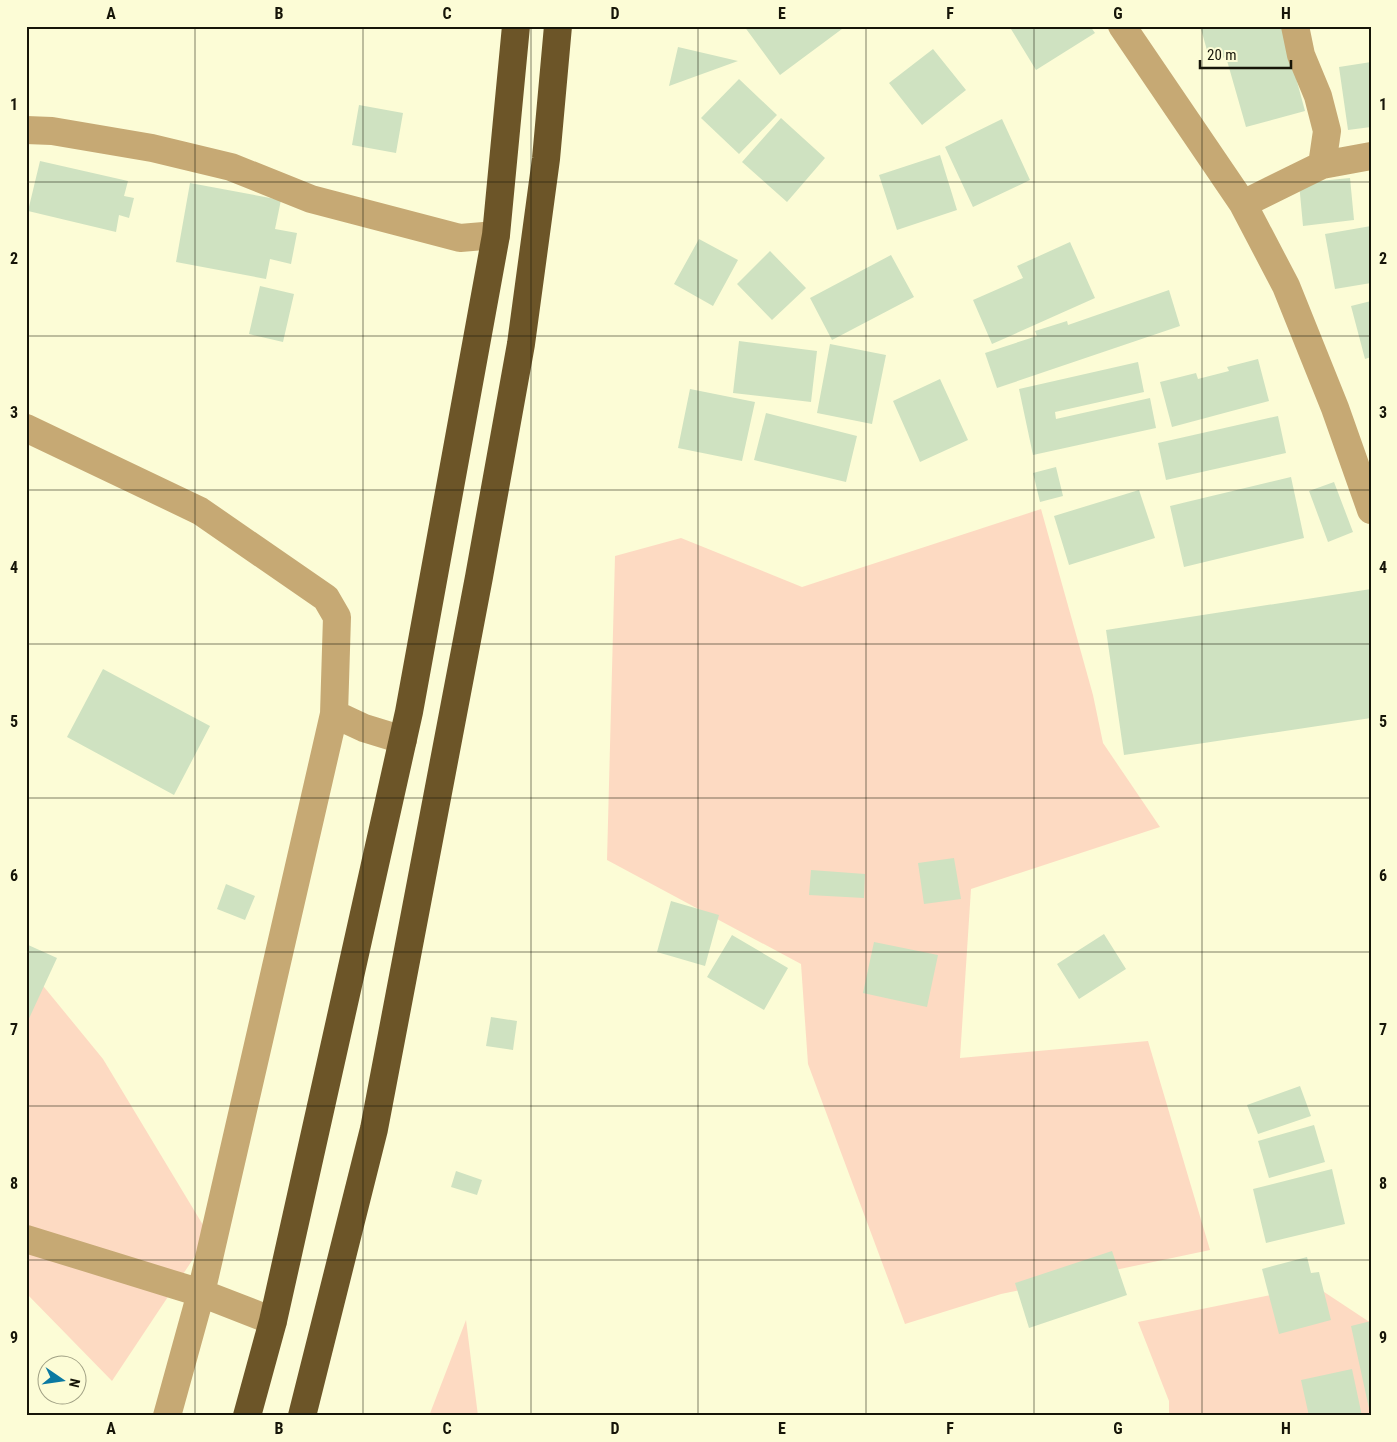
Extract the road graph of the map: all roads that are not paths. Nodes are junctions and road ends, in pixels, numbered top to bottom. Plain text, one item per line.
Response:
1 (516, 26) edge
2 (558, 26) edge
3 (1122, 26) edge
4 (1295, 26) edge
5 (26, 130) edge
6 (1371, 156) edge
7 (1322, 165) junction
8 (1243, 204) junction
9 (496, 235) junction
10 (26, 428) edge
11 (1371, 510) edge
12 (334, 714) junction
13 (403, 740) junction
14 (26, 1239) edge
15 (201, 1293) junction
16 (273, 1322) junction
17 (167, 1416) edge
18 (247, 1416) edge
19 (302, 1416) edge

1 - 9 highway
2 - 19 highway
3 - 8 street
4 - 7 street
5 - 9 street
6 - 7 street
7 - 8 street
8 - 11 street
9 - 13 highway
10 - 12 street
12 - 13 street
12 - 15 street
13 - 16 highway
14 - 15 street
15 - 16 street
15 - 17 street
16 - 18 highway

